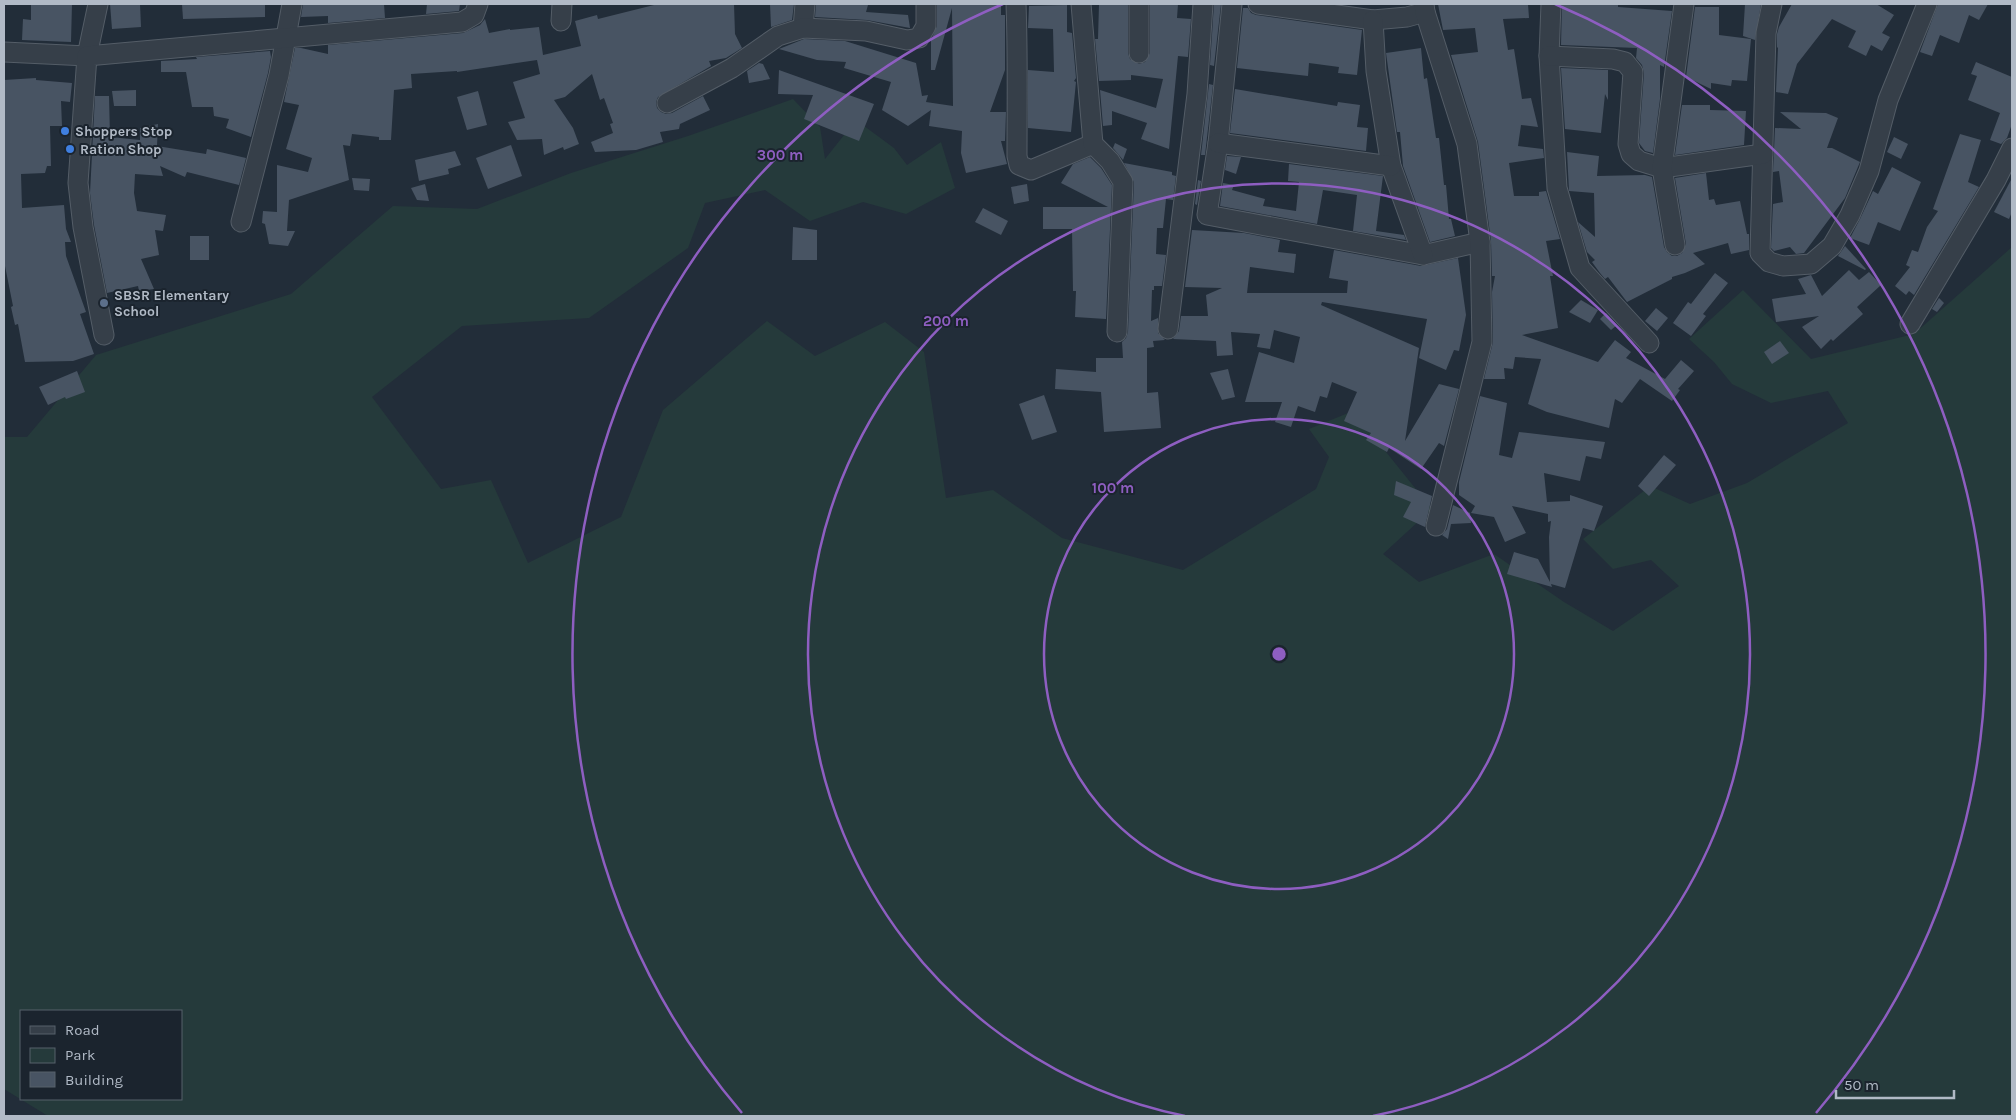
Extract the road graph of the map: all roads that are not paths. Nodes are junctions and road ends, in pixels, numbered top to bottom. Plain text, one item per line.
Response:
1 (98, 4) edge
2 (292, 4) edge
3 (478, 4) edge
4 (805, 4) edge
5 (926, 4) edge
6 (1016, 4) edge
7 (1082, 4) edge
8 (1139, 4) edge
9 (1203, 4) edge
10 (1232, 4) edge
11 (1258, 4) edge
12 (1551, 4) edge
13 (1684, 4) edge
14 (1772, 4) edge
15 (1927, 4) edge
16 (1424, 8) edge
17 (1374, 20) junction
18 (803, 28) junction
19 (287, 37) junction
20 (4, 52) edge
21 (1139, 53) dead end
22 (87, 56) junction
23 (1549, 56) junction
24 (667, 103) dead end
25 (1218, 143) junction
26 (1093, 144) junction
27 (2012, 148) edge
28 (1763, 154) junction
29 (1391, 166) junction
30 (1662, 168) junction
31 (242, 222) dead end
32 (1480, 242) junction
33 (1675, 246) dead end
34 (1423, 255) junction
35 (1910, 324) dead end
36 (1168, 329) dead end
37 (1117, 332) dead end
38 (104, 335) dead end
39 (1649, 343) dead end
40 (1436, 526) dead end

1 - 22 street
2 - 19 street
3 - 19 street
4 - 18 street
5 - 18 street
6 - 26 street
7 - 26 street
8 - 21 street
9 - 36 street
10 - 25 street
11 - 17 street
12 - 23 street
13 - 30 street
14 - 28 street
15 - 28 street
16 - 17 street
16 - 32 street
17 - 29 street
18 - 24 street
19 - 22 street
19 - 31 street
20 - 22 street
22 - 38 street
23 - 30 street
23 - 39 street
25 - 29 street
25 - 34 street
26 - 37 street
27 - 35 street
28 - 30 street
29 - 34 street
30 - 33 street
32 - 34 street
32 - 40 street

